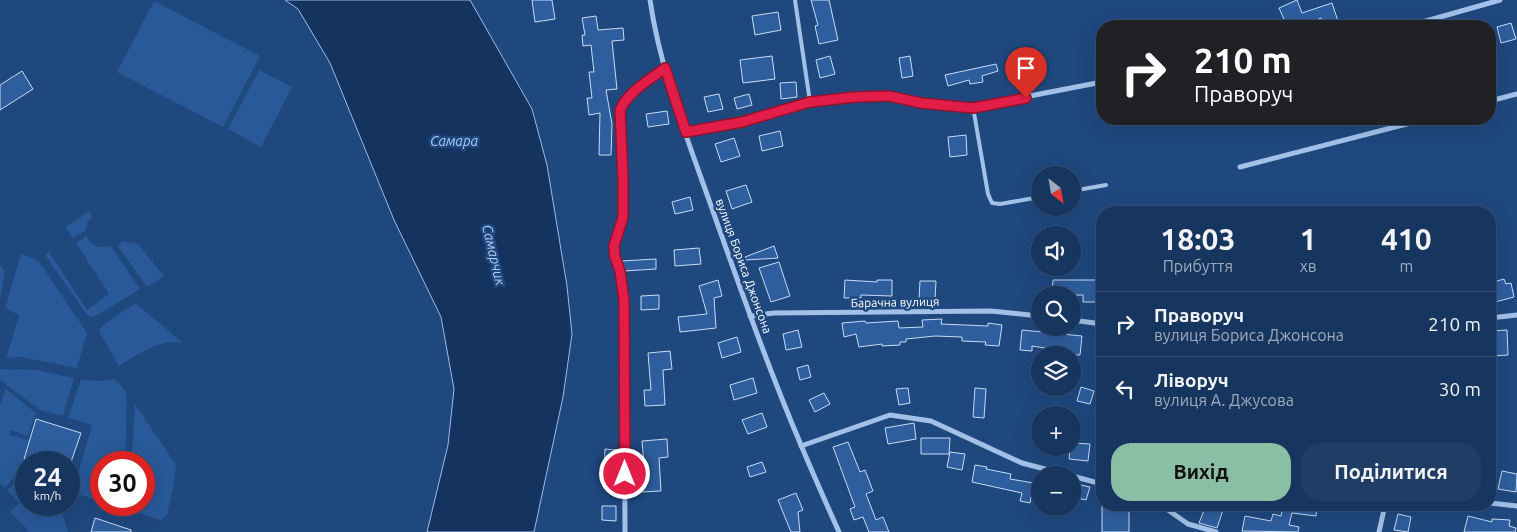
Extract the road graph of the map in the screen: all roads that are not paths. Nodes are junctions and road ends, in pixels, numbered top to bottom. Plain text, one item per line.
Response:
1 (650, 0) edge
2 (795, 0) edge
3 (1500, 0) edge
4 (1438, 20) edge
5 (665, 68) junction
6 (1096, 83) edge
7 (1517, 94) edge
8 (1496, 100) edge
9 (810, 102) junction
10 (973, 108) junction
11 (1402, 125) edge
12 (686, 132) junction
13 (1240, 166) dead end
14 (1106, 185) dead end
15 (1081, 190) edge
16 (1031, 199) edge
17 (1031, 315) edge
18 (1517, 315) edge
19 (750, 316) junction
20 (1496, 317) edge
21 (1081, 321) edge
22 (1096, 323) edge
23 (801, 446) junction
24 (1034, 466) edge
25 (1081, 478) edge
26 (1096, 482) edge
27 (1496, 504) edge
28 (1517, 506) edge
29 (1170, 511) edge
30 (1384, 511) edge
31 (625, 532) edge
32 (839, 532) edge
33 (1216, 532) edge
34 (1379, 532) edge

1 - 5 street, вулиця Бориса Джонсона
2 - 9 lane
3 - 4 street
5 - 12 street, вулиця Бориса Джонсона
5 - 31 street
6 - 10 street
7 - 8 street
9 - 10 street
9 - 12 street
10 - 16 lane
11 - 13 street
12 - 19 street, вулиця Бориса Джонсона
14 - 15 lane
17 - 19 street, Барачна вулиця
18 - 20 street
19 - 23 street, вулиця Бориса Джонсона
21 - 22 street
23 - 24 street
23 - 32 street, вулиця Бориса Джонсона
25 - 26 street
27 - 28 street
29 - 33 street
30 - 34 street

